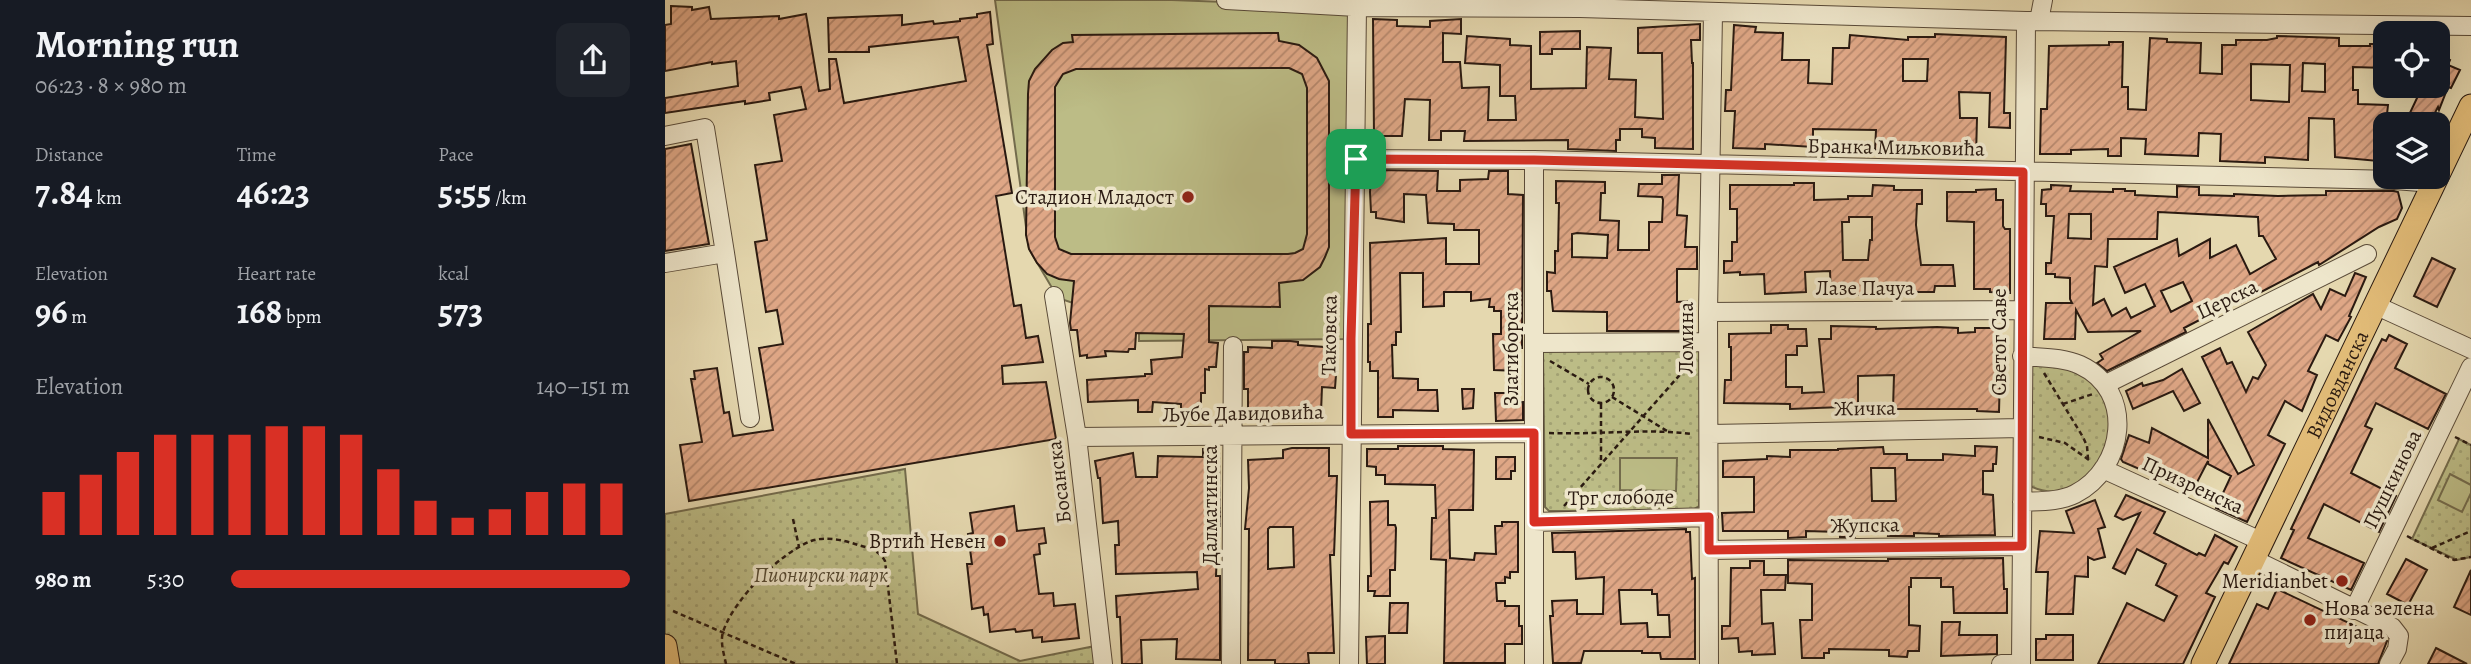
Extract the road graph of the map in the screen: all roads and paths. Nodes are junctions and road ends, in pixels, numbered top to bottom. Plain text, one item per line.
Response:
1 (1226, 0) edge
2 (2043, 0) edge
3 (1580, 4) edge
4 (1356, 7) junction
5 (1713, 13) junction
6 (2033, 21) junction
7 (2471, 26) edge
8 (2471, 106) edge
9 (665, 136) edge
10 (2450, 150) edge
11 (1356, 159) junction
12 (1534, 160) junction
13 (1710, 166) junction
14 (2023, 172) junction
15 (2373, 180) edge
16 (2432, 189) edge
17 (725, 253) junction
18 (2367, 254) dead end
19 (665, 263) edge
20 (1054, 296) dead end
21 (2377, 306) junction
22 (2022, 310) junction
23 (1708, 312) junction
24 (1709, 342) junction
25 (1233, 345) dead end
26 (1534, 347) junction
27 (2471, 349) edge
28 (2030, 357) junction
29 (2471, 367) edge
30 (1589, 384) junction
31 (2107, 386) junction
32 (1612, 397) junction
33 (1601, 403) junction
34 (2063, 404) junction
35 (1644, 415) junction
36 (750, 418) dead end
37 (1667, 431) junction
38 (2022, 431) junction
39 (1534, 433) junction
40 (1628, 433) junction
41 (1710, 433) junction
42 (1351, 434) junction
43 (1601, 434) junction
44 (1233, 435) junction
45 (1077, 437) junction
46 (1601, 464) junction
47 (2096, 464) junction
48 (2022, 502) junction
49 (1709, 517) junction
50 (793, 519) dead end
51 (1542, 521) junction
52 (2394, 530) junction
53 (2471, 531) edge
54 (2022, 546) junction
55 (799, 548) junction
56 (2432, 548) junction
57 (1709, 550) junction
58 (2259, 551) junction
59 (2471, 557) edge
60 (2354, 610) junction
61 (673, 611) dead end
62 (723, 632) junction
63 (665, 646) edge
64 (668, 664) edge
65 (726, 664) edge
66 (796, 664) edge
67 (897, 664) edge
68 (1103, 664) edge
69 (1231, 664) edge
70 (1349, 664) edge
71 (1534, 664) edge
72 (1709, 664) edge
73 (2001, 664) edge
74 (2021, 664) edge
75 (2203, 664) edge
76 (2389, 664) edge

1 - 4 street
2 - 6 street, Светог Саве
3 - 4 street
3 - 5 street
4 - 11 street, Таковска
5 - 6 street
5 - 13 street, Ломина
6 - 7 street
6 - 14 street, Светог Саве
8 - 10 main road, Видовданска
9 - 17 street
11 - 12 street, Бранка Миљковића
11 - 42 street, Таковска
12 - 13 street, Бранка Миљковића
12 - 26 street, Златиборска
13 - 14 street, Бранка Миљковића
13 - 23 street, Ломина
14 - 15 street, Бранка Миљковића
14 - 22 street, Светог Саве
16 - 21 main road, Видовданска
17 - 19 street
17 - 36 street
18 - 31 street, Церска
20 - 45 street, Босанска
21 - 27 street
21 - 58 main road, Видовданска
22 - 23 street, Лазе Пачуа
22 - 28 street, Светог Саве
23 - 24 street, Ломина
24 - 26 street
24 - 35 path
24 - 41 street, Ломина
25 - 44 street, Далматинска
26 - 30 path
26 - 39 street, Златиборска
28 - 31 street
28 - 34 path
28 - 38 street, Светог Саве
29 - 52 street, Пушкинова
30 - 32 path
30 - 33 path
31 - 34 path
31 - 47 street
32 - 33 path
32 - 35 path
33 - 43 path
34 - 47 path
35 - 37 path
35 - 40 path
37 - 40 path
37 - 41 path
38 - 41 street, Жичка
38 - 47 path
38 - 48 street, Светог Саве
39 - 42 street, Љубе Давидовића
39 - 43 path
39 - 51 street, Златиборска
40 - 43 path
40 - 46 path
41 - 49 street, Ломина
42 - 44 street, Љубе Давидовића
42 - 70 street, Таковска
43 - 46 path
44 - 45 street, Љубе Давидовића
44 - 69 street, Далматинска
45 - 68 street, Босанска
46 - 51 path
47 - 48 street
47 - 58 street, Призренска
48 - 54 street, Светог Саве
49 - 51 street, Трг слободе
49 - 57 street, Ломина
50 - 55 path
51 - 71 street, Златиборска
52 - 56 path
52 - 60 street, Пушкинова
53 - 56 path
54 - 57 street, Жупска
54 - 74 street, Светог Саве
55 - 62 path
55 - 67 path
56 - 59 path
57 - 72 street, Ломина
58 - 60 street, Призренска
58 - 75 main road, Видовданска
60 - 76 street, Призренска
61 - 62 path
62 - 65 path
62 - 66 path
63 - 64 main road
73 - 74 street

